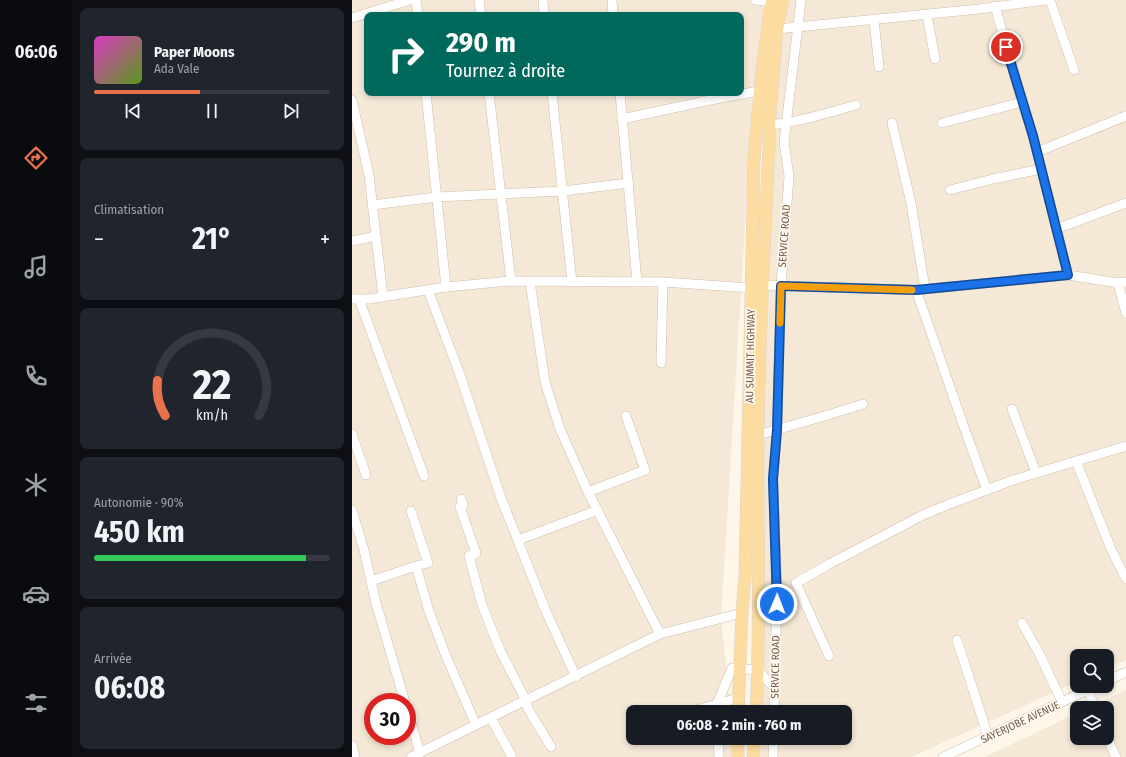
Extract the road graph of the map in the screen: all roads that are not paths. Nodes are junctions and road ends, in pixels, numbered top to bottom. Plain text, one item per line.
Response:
1 (410, 0) edge
2 (416, 0) edge
3 (479, 0) edge
4 (543, 0) edge
5 (612, 0) edge
6 (755, 0) edge
7 (801, 0) edge
8 (1046, 0) edge
9 (1050, 0) edge
10 (776, 1) edge
11 (998, 4) edge
12 (371, 12) edge
13 (418, 12) edge
14 (480, 12) edge
15 (544, 12) edge
16 (613, 12) edge
17 (364, 14) edge
18 (927, 15) junction
19 (352, 18) edge
20 (874, 20) junction
21 (796, 27) junction
22 (777, 30) junction
23 (935, 59) dead end
24 (879, 66) dead end
25 (1074, 70) dead end
26 (759, 91) junction
27 (744, 94) edge
28 (426, 96) edge
29 (489, 96) edge
30 (552, 96) edge
31 (620, 96) edge
32 (732, 96) edge
33 (352, 100) edge
34 (1022, 102) junction
35 (856, 105) dead end
36 (1126, 116) edge
37 (622, 119) junction
38 (786, 123) junction
39 (892, 123) dead end
40 (942, 123) dead end
41 (355, 124) edge
42 (769, 125) junction
43 (1037, 152) junction
44 (1041, 169) junction
45 (629, 183) junction
46 (950, 190) dead end
47 (563, 191) junction
48 (501, 194) junction
49 (437, 197) junction
50 (1126, 203) edge
51 (372, 205) junction
52 (1056, 229) junction
53 (376, 236) junction
54 (352, 241) edge
55 (1068, 275) junction
56 (511, 281) junction
57 (530, 282) junction
58 (572, 282) junction
59 (637, 282) junction
60 (663, 282) junction
61 (1122, 283) edge
62 (757, 286) junction
63 (781, 286) junction
64 (446, 287) junction
65 (428, 290) junction
66 (920, 290) junction
67 (383, 297) junction
68 (355, 299) edge
69 (1126, 313) edge
70 (661, 363) dead end
71 (863, 404) dead end
72 (1012, 409) dead end
73 (626, 416) dead end
74 (777, 430) junction
75 (352, 434) edge
76 (758, 435) junction
77 (1126, 446) edge
78 (1076, 461) junction
79 (1036, 473) junction
80 (366, 475) dead end
81 (424, 476) dead end
82 (987, 490) junction
83 (588, 492) junction
84 (461, 499) dead end
85 (352, 510) edge
86 (598, 510) junction
87 (411, 511) dead end
88 (518, 540) junction
89 (416, 566) junction
90 (1126, 579) edge
91 (371, 582) junction
92 (742, 613) junction
93 (1022, 623) dead end
94 (660, 634) junction
95 (957, 640) dead end
96 (829, 656) dead end
97 (739, 670) junction
98 (758, 670) junction
99 (1126, 672) edge
100 (576, 677) junction
101 (1114, 678) edge
102 (775, 689) junction
103 (402, 693) edge
104 (1081, 693) edge
105 (738, 698) junction
106 (526, 701) junction
107 (1062, 702) junction
108 (718, 705) edge
109 (723, 705) edge
110 (738, 705) edge
111 (756, 705) edge
112 (774, 705) edge
113 (491, 718) junction
114 (476, 725) junction
115 (988, 736) junction
116 (416, 739) edge
117 (352, 745) edge
118 (718, 745) edge
119 (738, 745) edge
120 (754, 745) edge
121 (774, 745) edge
122 (1111, 745) edge
123 (551, 747) dead end
124 (420, 753) junction
125 (956, 754) edge
126 (355, 757) edge
127 (411, 757) edge
128 (512, 757) edge
129 (718, 757) edge
130 (738, 757) edge
131 (753, 757) edge
132 (773, 757) edge
133 (944, 757) edge
134 (1116, 757) edge

1 - 12 street
2 - 13 street
3 - 14 street
4 - 15 street
5 - 16 street
6 - 10 street
7 - 21 street, SERVICE ROAD
8 - 11 street
9 - 25 street
10 - 22 main road, AU SUMMIT HIGHWAY
10 - 26 main road, AU SUMMIT HIGHWAY
11 - 18 street
11 - 34 street
17 - 19 street
18 - 20 street
18 - 23 street
20 - 21 street
20 - 24 street
21 - 22 street
21 - 38 street, SERVICE ROAD
22 - 42 main road, AU SUMMIT HIGHWAY
26 - 27 street
26 - 62 main road, AU SUMMIT HIGHWAY
28 - 49 street
29 - 48 street
30 - 47 street
31 - 37 street
32 - 37 street
33 - 41 street
34 - 40 street
34 - 43 street
35 - 38 street
36 - 43 street
37 - 45 street
38 - 42 street
38 - 63 street, SERVICE ROAD
39 - 66 street
41 - 51 street
42 - 62 main road, AU SUMMIT HIGHWAY
43 - 44 street
44 - 46 street
44 - 52 street
45 - 47 street
45 - 59 street
47 - 48 street
47 - 58 street
48 - 49 street
48 - 56 street
49 - 51 street
49 - 64 street
50 - 52 street
51 - 53 street
52 - 55 street
53 - 54 street
53 - 67 street
55 - 61 street
55 - 66 street
56 - 57 street
56 - 64 street
57 - 58 street
57 - 83 street
58 - 59 street
59 - 60 street
60 - 62 street
60 - 70 street
61 - 69 street
62 - 63 street
62 - 76 main road, AU SUMMIT HIGHWAY
62 - 92 main road, AU SUMMIT HIGHWAY
63 - 66 street
63 - 74 street, SERVICE ROAD
64 - 65 street
65 - 67 street
65 - 88 street
66 - 82 street
67 - 68 street
68 - 81 street
71 - 74 street
72 - 79 street
73 - 83 street
74 - 76 street
74 - 102 street, SERVICE ROAD
75 - 80 street
76 - 98 main road, AU SUMMIT HIGHWAY
77 - 78 street
78 - 79 street
78 - 90 street
79 - 82 street
82 - 96 street
83 - 86 street
84 - 106 street
85 - 91 street
86 - 88 street
86 - 94 street
87 - 89 street
88 - 100 street
89 - 91 street
89 - 114 street
91 - 103 street
92 - 94 street
92 - 97 main road, AU SUMMIT HIGHWAY
93 - 107 street
94 - 100 street
95 - 115 street
97 - 98 street
97 - 105 main road, AU SUMMIT HIGHWAY
97 - 108 street
98 - 102 street
98 - 111 main road, AU SUMMIT HIGHWAY
99 - 101 street
100 - 106 street
102 - 112 street, SERVICE ROAD
104 - 107 street, SAYERJOBE AVENUE
105 - 109 street
105 - 110 main road, AU SUMMIT HIGHWAY
106 - 113 street
106 - 123 street
107 - 115 street, SAYERJOBE AVENUE
113 - 114 street
113 - 128 street
114 - 124 street
115 - 125 street, SAYERJOBE AVENUE
116 - 124 street
117 - 126 street
118 - 129 street
119 - 130 main road
120 - 131 main road
121 - 132 street
122 - 134 street
124 - 127 street
125 - 133 street, SAYERJOBE AVENUE

